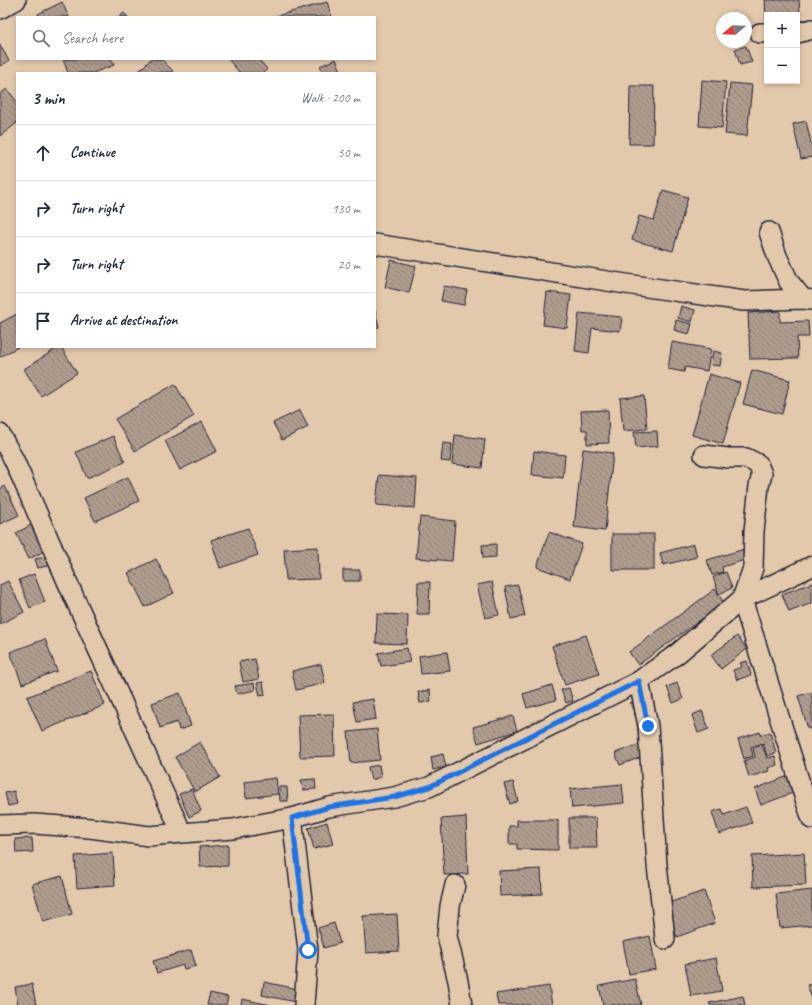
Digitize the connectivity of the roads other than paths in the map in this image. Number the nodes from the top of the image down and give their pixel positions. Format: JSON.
{"nodes":[{"id":1,"x":16,"y":0,"type":"edge"},
{"id":2,"x":0,"y":9,"type":"edge"},
{"id":3,"x":812,"y":29,"type":"edge"},
{"id":4,"x":800,"y":31,"type":"edge"},
{"id":5,"x":769,"y":232,"type":"dead end"},
{"id":6,"x":376,"y":244,"type":"edge"},
{"id":7,"x":807,"y":300,"type":"edge"},
{"id":8,"x":0,"y":434,"type":"edge"},
{"id":9,"x":704,"y":455,"type":"dead end"},
{"id":10,"x":812,"y":566,"type":"edge"},
{"id":11,"x":742,"y":599,"type":"junction"},
{"id":12,"x":639,"y":681,"type":"junction"},
{"id":13,"x":292,"y":818,"type":"junction"},
{"id":14,"x":812,"y":819,"type":"edge"},
{"id":15,"x":0,"y":825,"type":"edge"},
{"id":16,"x":182,"y":833,"type":"junction"},
{"id":17,"x":456,"y":885,"type":"dead end"},
{"id":18,"x":665,"y":939,"type":"dead end"},
{"id":19,"x":304,"y":1005,"type":"edge"},
{"id":20,"x":462,"y":1005,"type":"edge"}],
"edges":[{"from":1,"to":2,"type":"street"},
{"from":3,"to":4,"type":"street"},
{"from":5,"to":7,"type":"street"},
{"from":6,"to":7,"type":"street"},
{"from":8,"to":16,"type":"street"},
{"from":9,"to":11,"type":"street"},
{"from":10,"to":11,"type":"street"},
{"from":11,"to":12,"type":"street"},
{"from":11,"to":14,"type":"street"},
{"from":12,"to":13,"type":"street"},
{"from":12,"to":18,"type":"street"},
{"from":13,"to":16,"type":"street"},
{"from":13,"to":19,"type":"street"},
{"from":15,"to":16,"type":"street"},
{"from":17,"to":20,"type":"street"}]}
